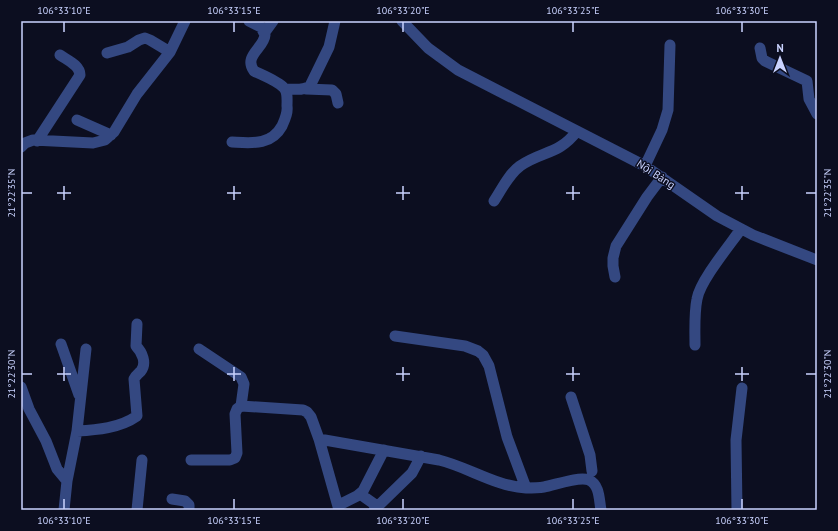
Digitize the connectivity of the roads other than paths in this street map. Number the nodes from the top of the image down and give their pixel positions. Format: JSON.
{"nodes":[{"id":1,"x":185,"y":21,"type":"edge"},
{"id":2,"x":249,"y":21,"type":"edge"},
{"id":3,"x":272,"y":21,"type":"edge"},
{"id":4,"x":335,"y":21,"type":"edge"},
{"id":5,"x":402,"y":21,"type":"edge"},
{"id":6,"x":265,"y":32,"type":"junction"},
{"id":7,"x":670,"y":45,"type":"dead end"},
{"id":8,"x":760,"y":48,"type":"dead end"},
{"id":9,"x":170,"y":52,"type":"junction"},
{"id":10,"x":107,"y":53,"type":"dead end"},
{"id":11,"x":60,"y":55,"type":"dead end"},
{"id":12,"x":285,"y":89,"type":"junction"},
{"id":13,"x":306,"y":89,"type":"junction"},
{"id":14,"x":338,"y":103,"type":"dead end"},
{"id":15,"x":817,"y":114,"type":"edge"},
{"id":16,"x":77,"y":120,"type":"dead end"},
{"id":17,"x":577,"y":131,"type":"junction"},
{"id":18,"x":111,"y":135,"type":"junction"},
{"id":19,"x":37,"y":140,"type":"junction"},
{"id":20,"x":232,"y":142,"type":"dead end"},
{"id":21,"x":21,"y":147,"type":"edge"},
{"id":22,"x":645,"y":166,"type":"junction"},
{"id":23,"x":662,"y":177,"type":"junction"},
{"id":24,"x":494,"y":201,"type":"dead end"},
{"id":25,"x":741,"y":229,"type":"junction"},
{"id":26,"x":817,"y":260,"type":"edge"},
{"id":27,"x":615,"y":277,"type":"dead end"},
{"id":28,"x":137,"y":324,"type":"dead end"},
{"id":29,"x":395,"y":336,"type":"dead end"},
{"id":30,"x":61,"y":344,"type":"dead end"},
{"id":31,"x":694,"y":346,"type":"dead end"},
{"id":32,"x":86,"y":349,"type":"dead end"},
{"id":33,"x":199,"y":349,"type":"dead end"},
{"id":34,"x":21,"y":387,"type":"edge"},
{"id":35,"x":742,"y":388,"type":"dead end"},
{"id":36,"x":571,"y":397,"type":"dead end"},
{"id":37,"x":80,"y":398,"type":"junction"},
{"id":38,"x":244,"y":406,"type":"junction"},
{"id":39,"x":77,"y":431,"type":"junction"},
{"id":40,"x":319,"y":439,"type":"junction"},
{"id":41,"x":384,"y":450,"type":"junction"},
{"id":42,"x":421,"y":456,"type":"junction"},
{"id":43,"x":142,"y":460,"type":"dead end"},
{"id":44,"x":191,"y":460,"type":"dead end"},
{"id":45,"x":593,"y":477,"type":"junction"},
{"id":46,"x":67,"y":481,"type":"junction"},
{"id":47,"x":526,"y":488,"type":"junction"},
{"id":48,"x":360,"y":494,"type":"junction"},
{"id":49,"x":172,"y":499,"type":"dead end"},
{"id":50,"x":339,"y":508,"type":"edge"},
{"id":51,"x":375,"y":508,"type":"edge"},
{"id":52,"x":64,"y":510,"type":"edge"},
{"id":53,"x":137,"y":510,"type":"edge"},
{"id":54,"x":189,"y":510,"type":"edge"},
{"id":55,"x":601,"y":510,"type":"edge"},
{"id":56,"x":736,"y":510,"type":"edge"}],
"edges":[{"from":1,"to":9,"type":"street"},
{"from":2,"to":6,"type":"street"},
{"from":3,"to":6,"type":"street"},
{"from":4,"to":13,"type":"street"},
{"from":5,"to":17,"type":"street","name":"Nội Bàng"},
{"from":6,"to":12,"type":"street"},
{"from":7,"to":22,"type":"street"},
{"from":8,"to":15,"type":"street"},
{"from":9,"to":10,"type":"street"},
{"from":9,"to":18,"type":"street"},
{"from":11,"to":19,"type":"street"},
{"from":12,"to":13,"type":"street"},
{"from":12,"to":20,"type":"street"},
{"from":13,"to":14,"type":"street"},
{"from":16,"to":18,"type":"street"},
{"from":17,"to":22,"type":"street","name":"Nội Bàng"},
{"from":17,"to":24,"type":"street"},
{"from":18,"to":19,"type":"street"},
{"from":19,"to":21,"type":"street"},
{"from":22,"to":23,"type":"street","name":"Nội Bàng"},
{"from":23,"to":25,"type":"street","name":"Nội Bàng"},
{"from":23,"to":27,"type":"street"},
{"from":25,"to":26,"type":"street","name":"Nội Bàng"},
{"from":25,"to":31,"type":"street"},
{"from":28,"to":39,"type":"street"},
{"from":29,"to":47,"type":"street"},
{"from":30,"to":37,"type":"street"},
{"from":32,"to":37,"type":"street"},
{"from":33,"to":38,"type":"street"},
{"from":34,"to":46,"type":"street"},
{"from":35,"to":56,"type":"street"},
{"from":36,"to":45,"type":"street"},
{"from":37,"to":39,"type":"street"},
{"from":38,"to":40,"type":"street"},
{"from":38,"to":44,"type":"street"},
{"from":39,"to":46,"type":"street"},
{"from":40,"to":41,"type":"street"},
{"from":40,"to":50,"type":"street"},
{"from":41,"to":42,"type":"street"},
{"from":41,"to":48,"type":"street"},
{"from":42,"to":47,"type":"street"},
{"from":42,"to":51,"type":"street"},
{"from":43,"to":53,"type":"street"},
{"from":45,"to":47,"type":"street"},
{"from":45,"to":55,"type":"street"},
{"from":46,"to":52,"type":"street"},
{"from":48,"to":50,"type":"street"},
{"from":48,"to":51,"type":"street"},
{"from":49,"to":54,"type":"street"}]}
